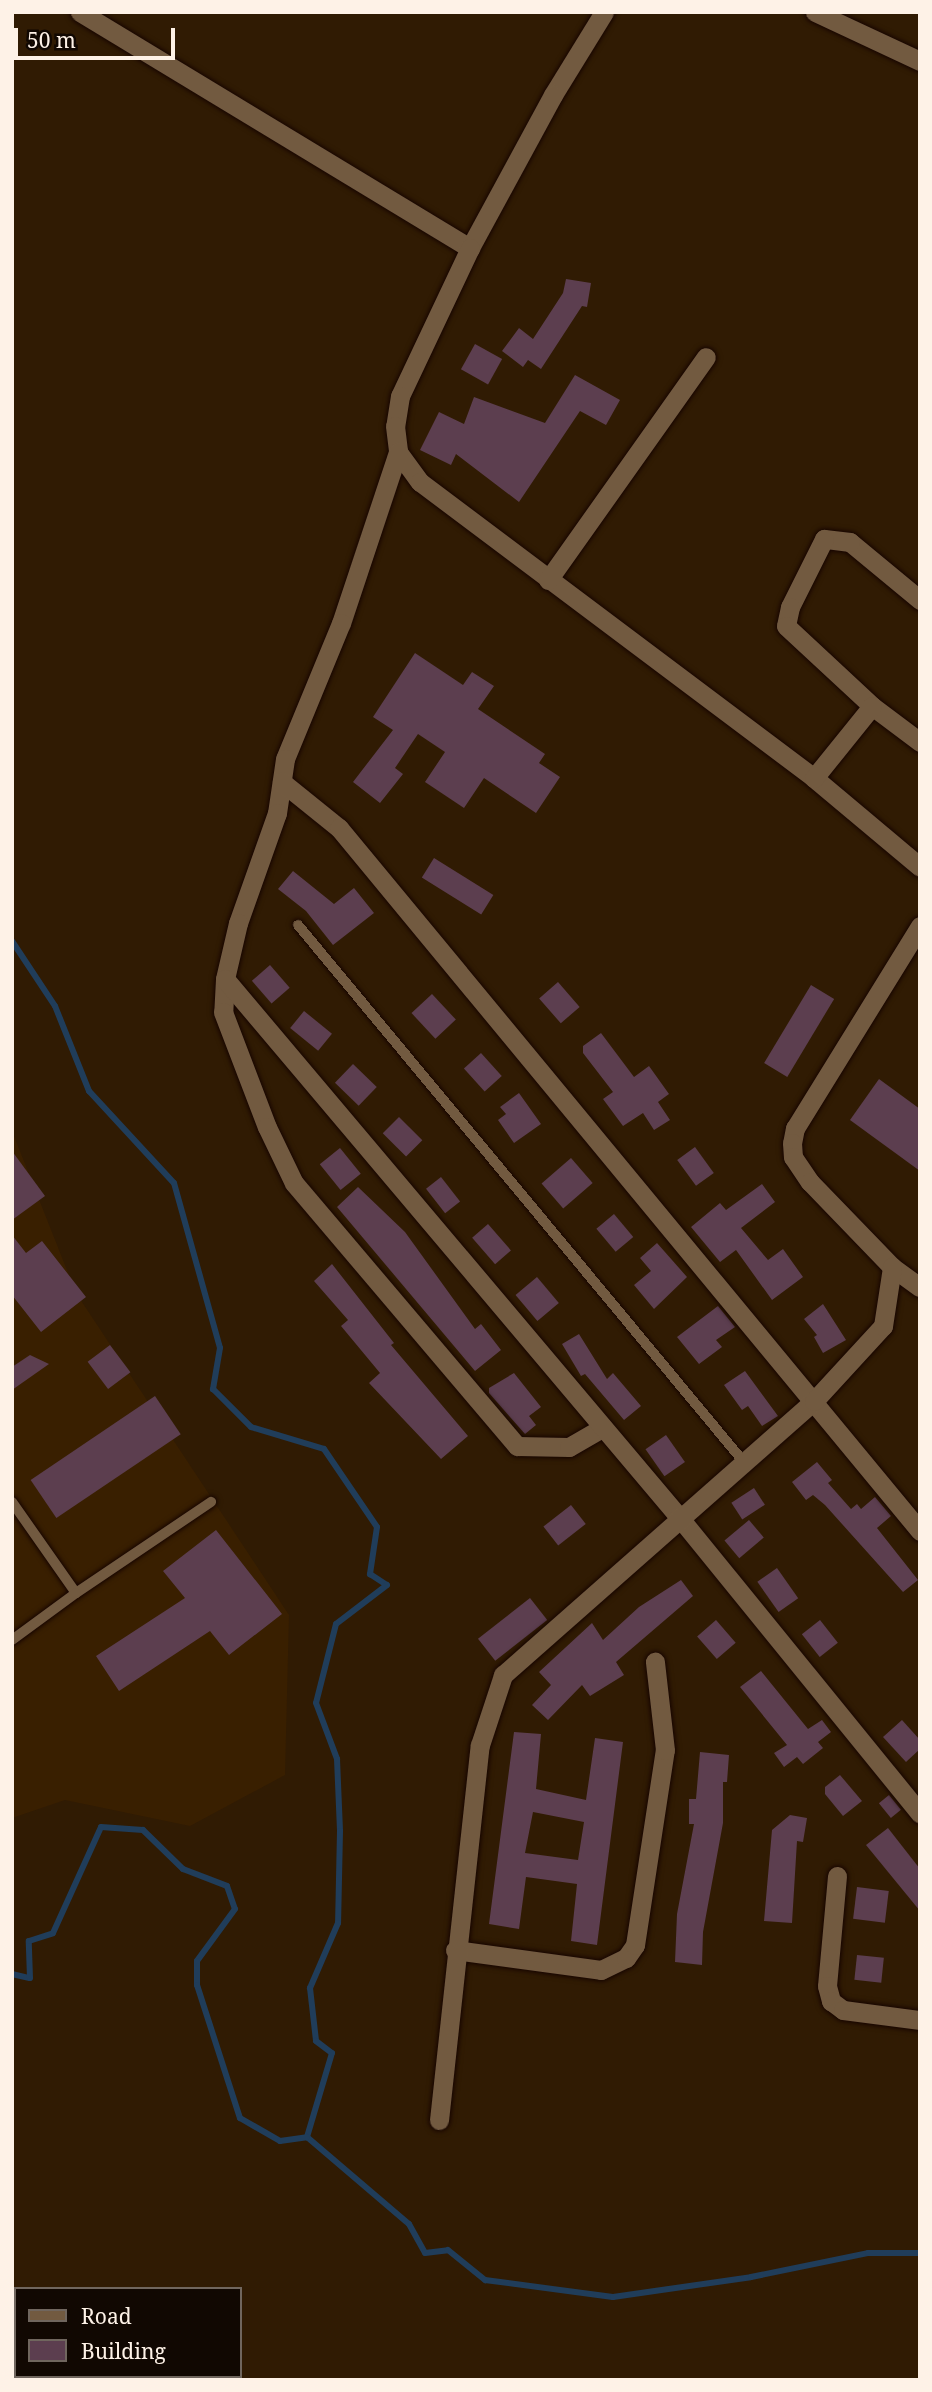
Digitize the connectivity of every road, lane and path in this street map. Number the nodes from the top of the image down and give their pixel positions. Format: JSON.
{"nodes":[{"id":1,"x":80,"y":12,"type":"edge"},
{"id":2,"x":604,"y":12,"type":"edge"},
{"id":3,"x":815,"y":12,"type":"edge"},
{"id":4,"x":920,"y":61,"type":"edge"},
{"id":5,"x":470,"y":248,"type":"junction"},
{"id":6,"x":706,"y":357,"type":"dead end"},
{"id":7,"x":398,"y":452,"type":"junction"},
{"id":8,"x":548,"y":580,"type":"junction"},
{"id":9,"x":920,"y":600,"type":"edge"},
{"id":10,"x":872,"y":706,"type":"junction"},
{"id":11,"x":920,"y":741,"type":"edge"},
{"id":12,"x":814,"y":778,"type":"junction"},
{"id":13,"x":282,"y":782,"type":"junction"},
{"id":14,"x":920,"y":867,"type":"edge"},
{"id":15,"x":298,"y":925,"type":"dead end"},
{"id":16,"x":920,"y":926,"type":"edge"},
{"id":17,"x":225,"y":979,"type":"junction"},
{"id":18,"x":892,"y":1267,"type":"junction"},
{"id":19,"x":917,"y":1278,"type":"edge"},
{"id":20,"x":814,"y":1401,"type":"junction"},
{"id":21,"x":603,"y":1427,"type":"junction"},
{"id":22,"x":743,"y":1461,"type":"junction"},
{"id":23,"x":12,"y":1502,"type":"edge"},
{"id":24,"x":211,"y":1502,"type":"dead end"},
{"id":25,"x":679,"y":1517,"type":"junction"},
{"id":26,"x":920,"y":1531,"type":"edge"},
{"id":27,"x":76,"y":1593,"type":"junction"},
{"id":28,"x":12,"y":1640,"type":"edge"},
{"id":29,"x":655,"y":1662,"type":"dead end"},
{"id":30,"x":920,"y":1814,"type":"edge"},
{"id":31,"x":837,"y":1876,"type":"dead end"},
{"id":32,"x":455,"y":1950,"type":"junction"},
{"id":33,"x":920,"y":2020,"type":"edge"},
{"id":34,"x":439,"y":2120,"type":"dead end"}],
"edges":[{"from":1,"to":5,"type":"street"},
{"from":2,"to":5,"type":"street"},
{"from":3,"to":4,"type":"street"},
{"from":5,"to":7,"type":"street"},
{"from":6,"to":8,"type":"street"},
{"from":7,"to":8,"type":"street"},
{"from":7,"to":13,"type":"street"},
{"from":8,"to":12,"type":"street"},
{"from":9,"to":10,"type":"street"},
{"from":10,"to":11,"type":"street"},
{"from":10,"to":12,"type":"street"},
{"from":12,"to":14,"type":"street"},
{"from":13,"to":17,"type":"street"},
{"from":13,"to":20,"type":"street"},
{"from":15,"to":22,"type":"lane"},
{"from":16,"to":18,"type":"street"},
{"from":17,"to":21,"type":"street"},
{"from":17,"to":21,"type":"street"},
{"from":18,"to":19,"type":"street"},
{"from":18,"to":20,"type":"street"},
{"from":20,"to":22,"type":"street"},
{"from":20,"to":26,"type":"street"},
{"from":21,"to":25,"type":"street"},
{"from":22,"to":25,"type":"street"},
{"from":23,"to":27,"type":"lane"},
{"from":24,"to":27,"type":"lane"},
{"from":25,"to":30,"type":"street"},
{"from":25,"to":32,"type":"street"},
{"from":27,"to":28,"type":"lane"},
{"from":29,"to":32,"type":"street"},
{"from":31,"to":33,"type":"street"},
{"from":32,"to":34,"type":"street"}]}
